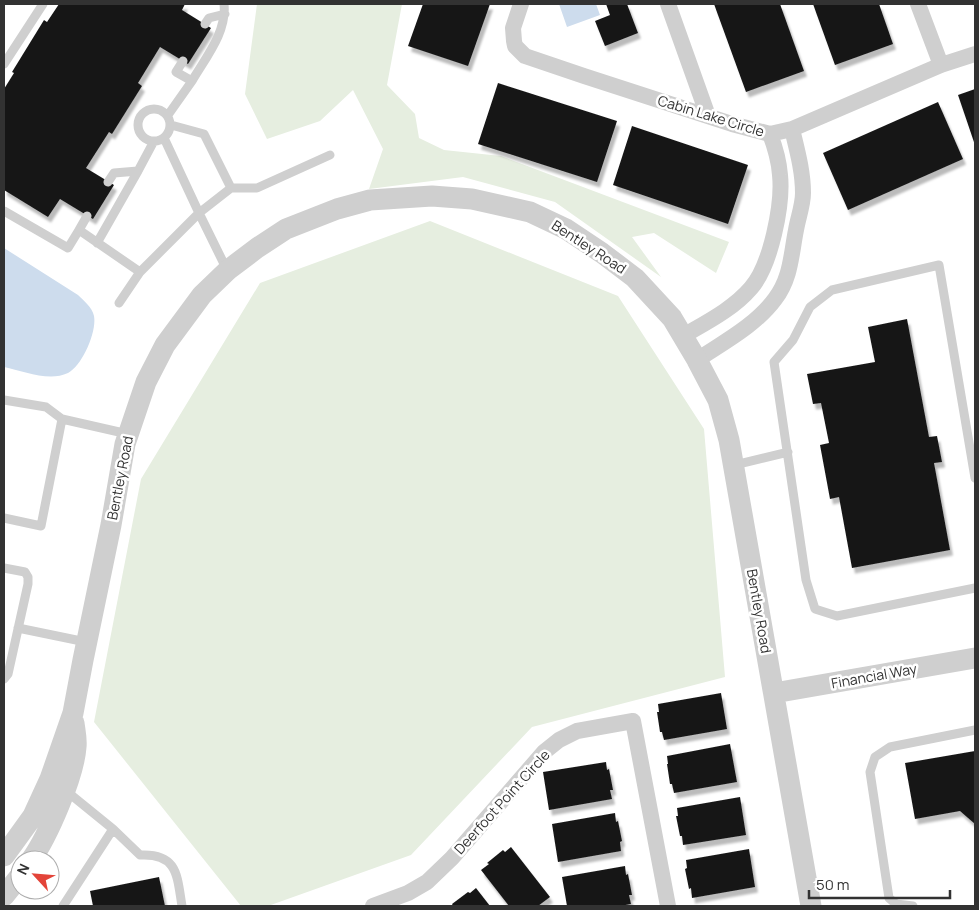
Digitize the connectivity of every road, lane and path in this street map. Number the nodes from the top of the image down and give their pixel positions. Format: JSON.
{"nodes":[{"id":1,"x":43,"y":4,"type":"edge"},
{"id":2,"x":224,"y":4,"type":"edge"},
{"id":3,"x":521,"y":4,"type":"edge"},
{"id":4,"x":668,"y":4,"type":"edge"},
{"id":5,"x":918,"y":4,"type":"edge"},
{"id":6,"x":225,"y":14,"type":"junction"},
{"id":7,"x":205,"y":24,"type":"dead end"},
{"id":8,"x":975,"y":54,"type":"edge"},
{"id":9,"x":182,"y":61,"type":"dead end"},
{"id":10,"x":4,"y":64,"type":"edge"},
{"id":11,"x":941,"y":65,"type":"junction"},
{"id":12,"x":192,"y":81,"type":"junction"},
{"id":13,"x":168,"y":115,"type":"junction"},
{"id":14,"x":708,"y":116,"type":"junction"},
{"id":15,"x":171,"y":126,"type":"junction"},
{"id":16,"x":792,"y":129,"type":"junction"},
{"id":17,"x":770,"y":134,"type":"junction"},
{"id":18,"x":164,"y":138,"type":"junction"},
{"id":19,"x":154,"y":141,"type":"junction"},
{"id":20,"x":330,"y":155,"type":"dead end"},
{"id":21,"x":138,"y":171,"type":"junction"},
{"id":22,"x":108,"y":182,"type":"dead end"},
{"id":23,"x":231,"y":188,"type":"junction"},
{"id":24,"x":4,"y":211,"type":"edge"},
{"id":25,"x":199,"y":213,"type":"junction"},
{"id":26,"x":87,"y":216,"type":"dead end"},
{"id":27,"x":79,"y":230,"type":"junction"},
{"id":28,"x":97,"y":243,"type":"junction"},
{"id":29,"x":228,"y":270,"type":"junction"},
{"id":30,"x":140,"y":272,"type":"junction"},
{"id":31,"x":119,"y":303,"type":"dead end"},
{"id":32,"x":683,"y":336,"type":"junction"},
{"id":33,"x":698,"y":360,"type":"junction"},
{"id":34,"x":4,"y":400,"type":"edge"},
{"id":35,"x":62,"y":419,"type":"junction"},
{"id":36,"x":128,"y":434,"type":"junction"},
{"id":37,"x":788,"y":452,"type":"junction"},
{"id":38,"x":734,"y":465,"type":"junction"},
{"id":39,"x":975,"y":478,"type":"edge"},
{"id":40,"x":4,"y":518,"type":"edge"},
{"id":41,"x":4,"y":568,"type":"edge"},
{"id":42,"x":975,"y":588,"type":"edge"},
{"id":43,"x":18,"y":628,"type":"junction"},
{"id":44,"x":86,"y":642,"type":"junction"},
{"id":45,"x":975,"y":658,"type":"edge"},
{"id":46,"x":4,"y":679,"type":"edge"},
{"id":47,"x":774,"y":694,"type":"junction"},
{"id":48,"x":73,"y":713,"type":"junction"},
{"id":49,"x":975,"y":730,"type":"edge"},
{"id":50,"x":64,"y":790,"type":"junction"},
{"id":51,"x":113,"y":829,"type":"junction"},
{"id":52,"x":36,"y":850,"type":"edge"},
{"id":53,"x":4,"y":856,"type":"edge"},
{"id":54,"x":63,"y":906,"type":"edge"},
{"id":55,"x":182,"y":906,"type":"edge"},
{"id":56,"x":373,"y":906,"type":"edge"},
{"id":57,"x":668,"y":906,"type":"edge"},
{"id":58,"x":811,"y":906,"type":"edge"},
{"id":59,"x":913,"y":906,"type":"edge"}],
"edges":[{"from":1,"to":10,"type":"lane"},
{"from":2,"to":6,"type":"lane"},
{"from":3,"to":14,"type":"street","name":"Cabin Lake Circle"},
{"from":4,"to":14,"type":"street"},
{"from":5,"to":11,"type":"street"},
{"from":6,"to":7,"type":"lane"},
{"from":6,"to":12,"type":"lane"},
{"from":8,"to":11,"type":"street","name":"Cabin Lake Circle"},
{"from":9,"to":12,"type":"lane"},
{"from":11,"to":16,"type":"street","name":"Cabin Lake Circle"},
{"from":12,"to":13,"type":"lane"},
{"from":13,"to":15,"type":"lane"},
{"from":13,"to":19,"type":"lane"},
{"from":14,"to":17,"type":"street","name":"Cabin Lake Circle"},
{"from":15,"to":18,"type":"lane"},
{"from":15,"to":23,"type":"lane"},
{"from":16,"to":17,"type":"street","name":"Cabin Lake Circle"},
{"from":16,"to":33,"type":"street"},
{"from":17,"to":32,"type":"street"},
{"from":18,"to":19,"type":"lane"},
{"from":18,"to":25,"type":"lane"},
{"from":19,"to":21,"type":"lane"},
{"from":20,"to":23,"type":"lane"},
{"from":21,"to":22,"type":"lane"},
{"from":21,"to":28,"type":"lane"},
{"from":23,"to":25,"type":"lane"},
{"from":24,"to":27,"type":"lane"},
{"from":25,"to":29,"type":"lane"},
{"from":25,"to":30,"type":"lane"},
{"from":26,"to":27,"type":"lane"},
{"from":27,"to":28,"type":"lane"},
{"from":28,"to":30,"type":"lane"},
{"from":29,"to":32,"type":"street","name":"Bentley Road"},
{"from":29,"to":36,"type":"street","name":"Bentley Road"},
{"from":30,"to":31,"type":"lane"},
{"from":32,"to":33,"type":"street","name":"Bentley Road"},
{"from":33,"to":38,"type":"street","name":"Bentley Road"},
{"from":34,"to":35,"type":"lane"},
{"from":35,"to":36,"type":"lane"},
{"from":35,"to":40,"type":"lane"},
{"from":36,"to":44,"type":"street","name":"Bentley Road"},
{"from":37,"to":38,"type":"lane"},
{"from":37,"to":39,"type":"lane"},
{"from":37,"to":42,"type":"lane"},
{"from":38,"to":47,"type":"street","name":"Bentley Road"},
{"from":41,"to":43,"type":"lane"},
{"from":43,"to":44,"type":"lane"},
{"from":43,"to":46,"type":"lane"},
{"from":44,"to":48,"type":"street","name":"Bentley Road"},
{"from":45,"to":47,"type":"street","name":"Financial Way"},
{"from":47,"to":58,"type":"street","name":"Bentley Road"},
{"from":48,"to":50,"type":"street","name":"Bentley Road"},
{"from":48,"to":53,"type":"street","name":"Bentley Road"},
{"from":49,"to":59,"type":"lane"},
{"from":50,"to":51,"type":"lane"},
{"from":50,"to":52,"type":"street","name":"Bentley Road"},
{"from":51,"to":54,"type":"lane"},
{"from":51,"to":55,"type":"lane"},
{"from":56,"to":57,"type":"street","name":"Deerfoot Point Circle"}]}
